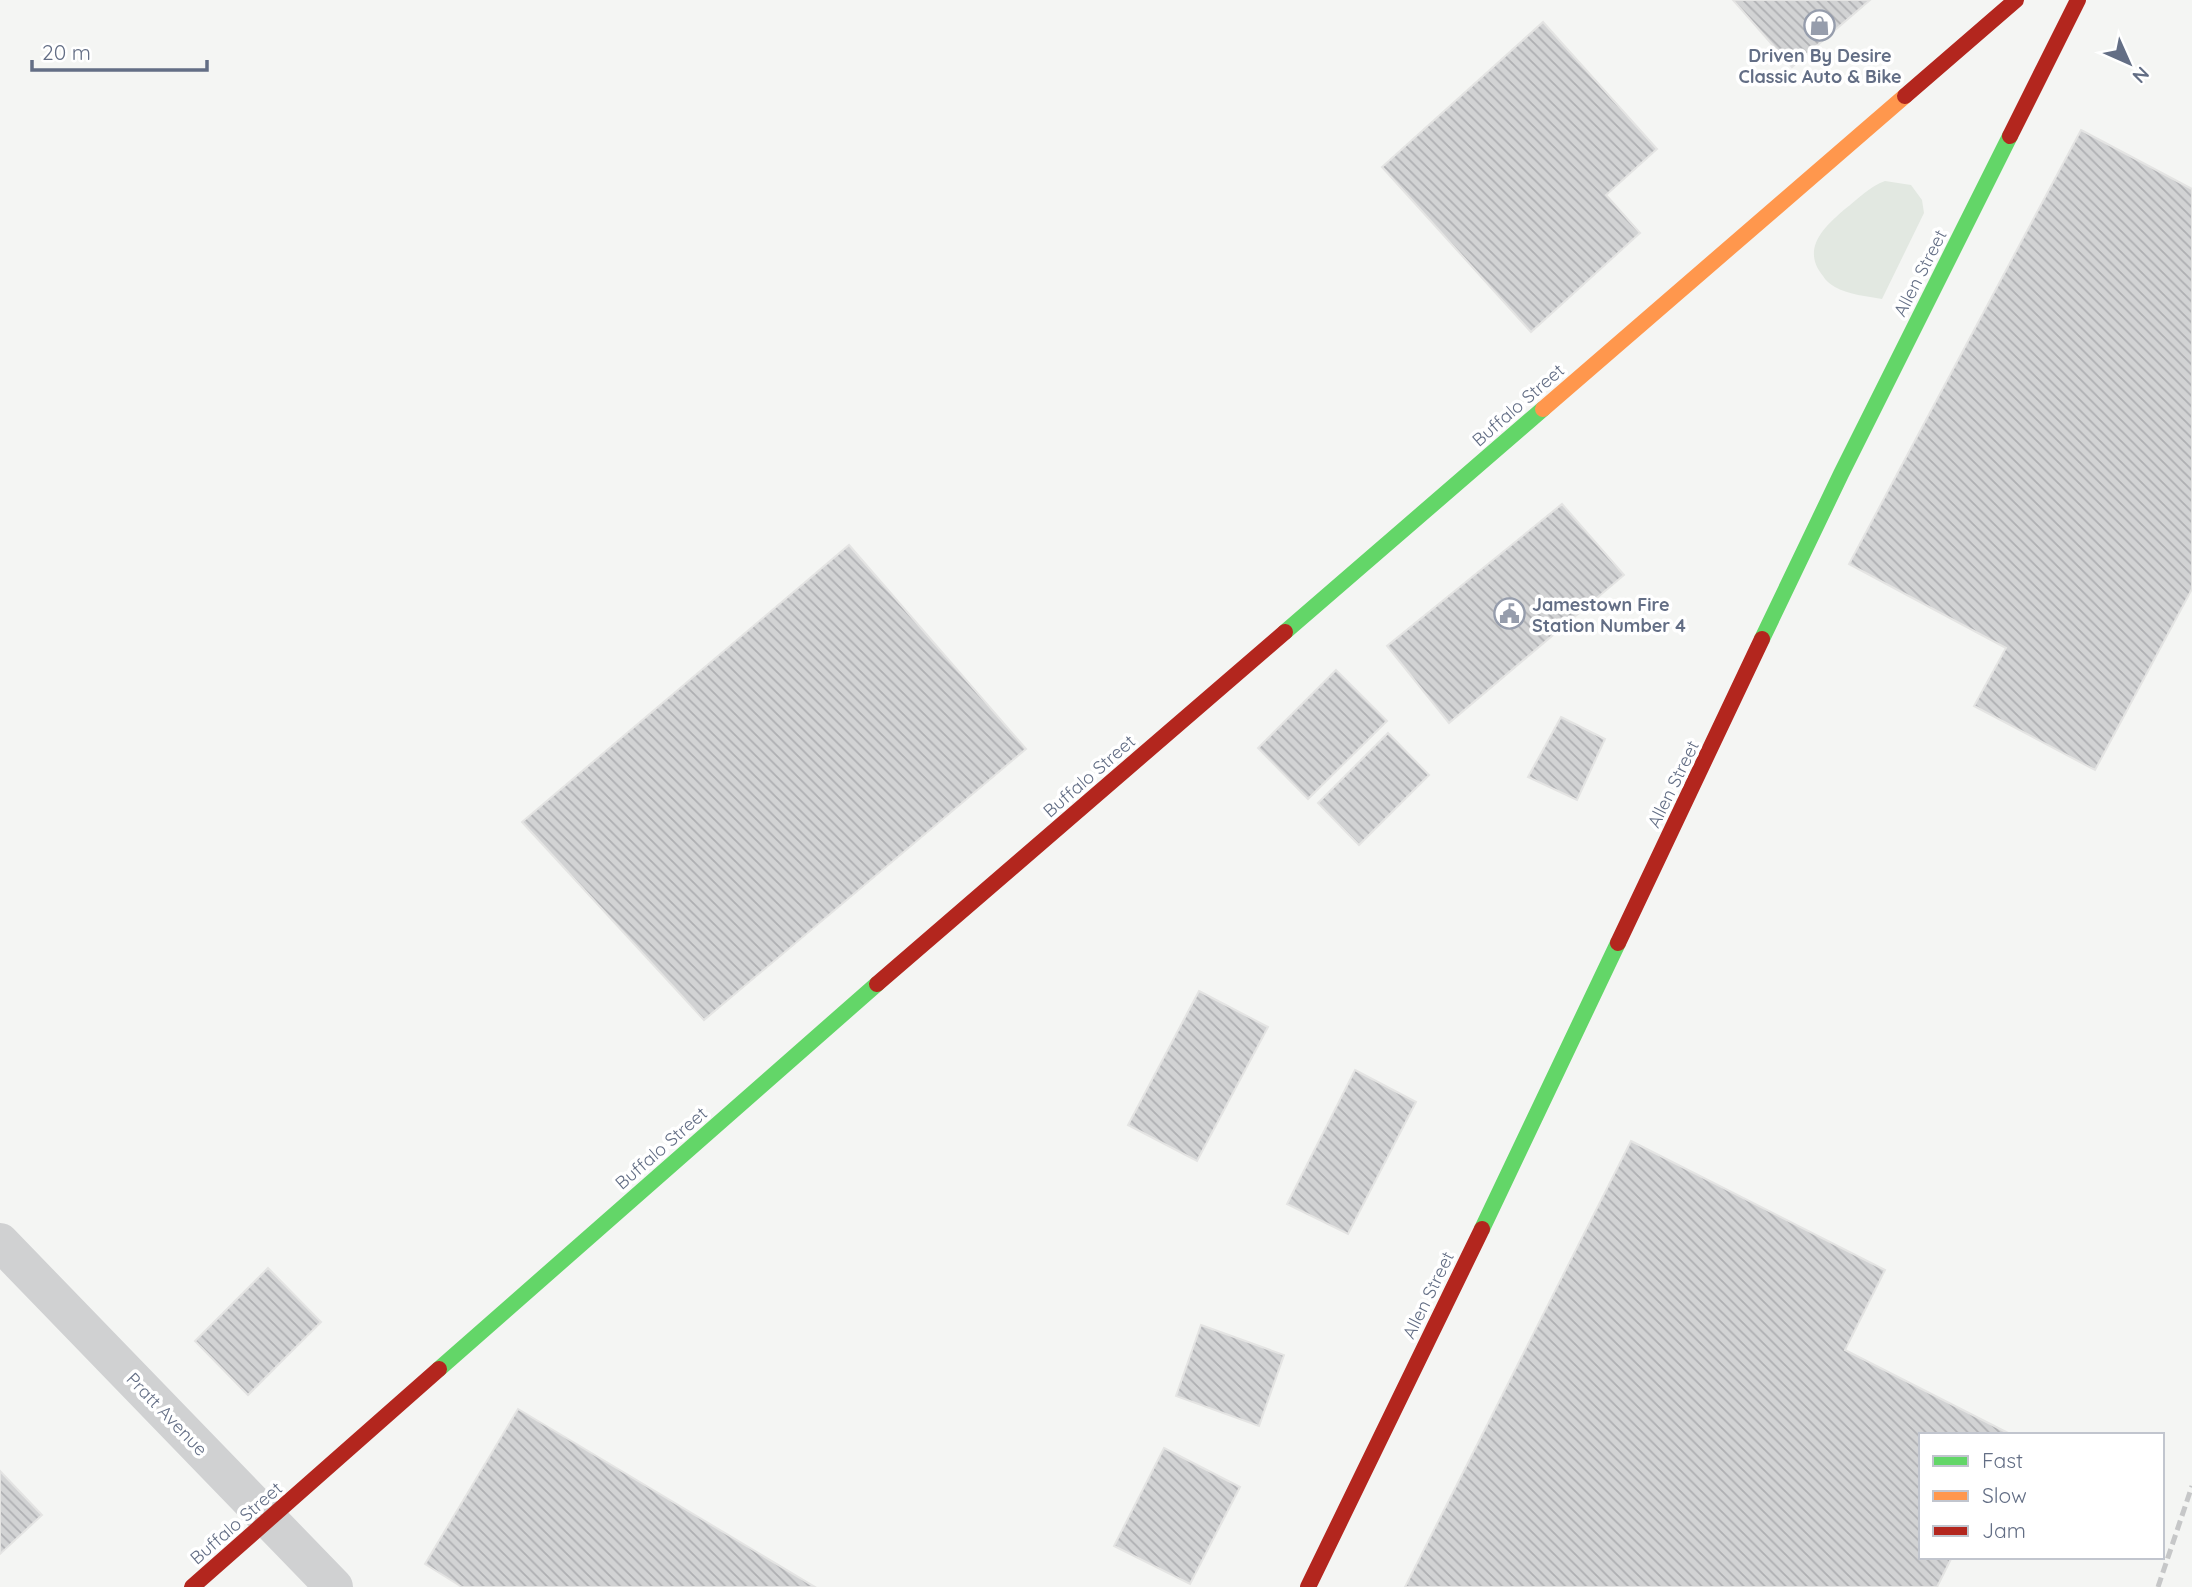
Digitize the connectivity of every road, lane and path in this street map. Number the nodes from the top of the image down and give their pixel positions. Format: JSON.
{"nodes":[{"id":1,"x":2016,"y":0,"type":"edge"},
{"id":2,"x":2078,"y":0,"type":"edge"},
{"id":3,"x":0,"y":1242,"type":"edge"},
{"id":4,"x":269,"y":1520,"type":"junction"},
{"id":5,"x":192,"y":1587,"type":"edge"},
{"id":6,"x":334,"y":1587,"type":"edge"},
{"id":7,"x":1308,"y":1587,"type":"edge"}],
"edges":[{"from":1,"to":4,"type":"street","name":"Buffalo Street"},
{"from":2,"to":7,"type":"street","name":"Allen Street"},
{"from":3,"to":4,"type":"street","name":"Pratt Avenue"},
{"from":4,"to":5,"type":"street","name":"Buffalo Street"},
{"from":4,"to":6,"type":"street","name":"Pratt Avenue"}]}
